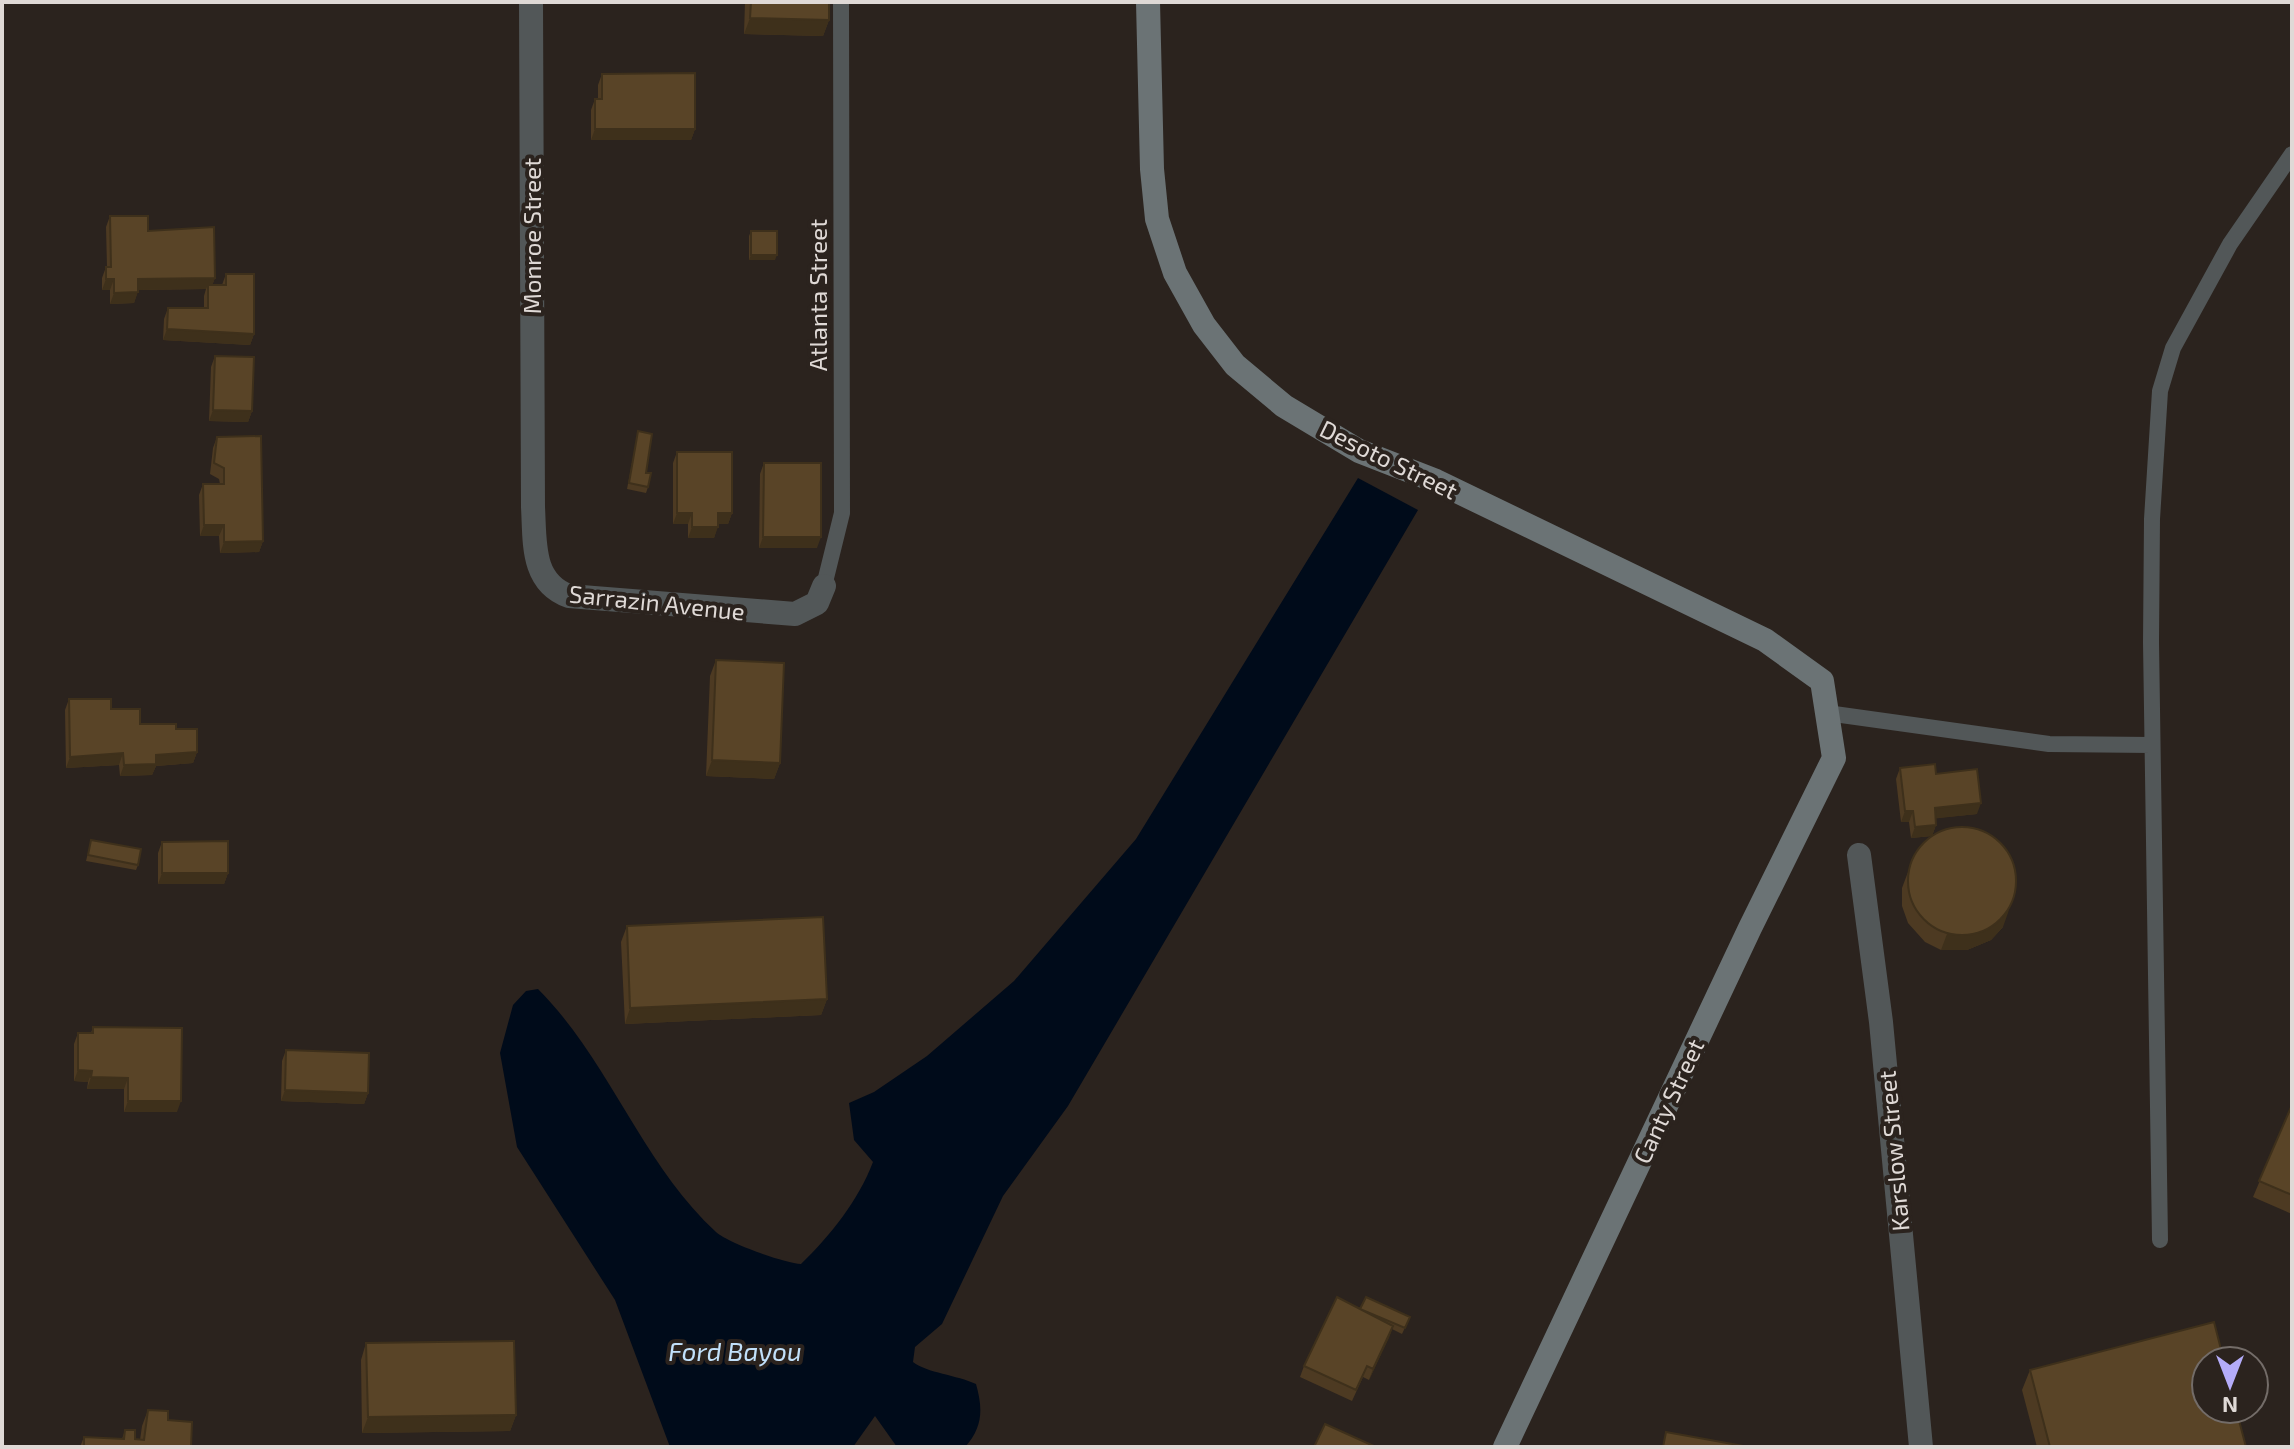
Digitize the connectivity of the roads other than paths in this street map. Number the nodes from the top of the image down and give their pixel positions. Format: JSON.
{"nodes":[{"id":1,"x":531,"y":2,"type":"edge"},
{"id":2,"x":841,"y":2,"type":"edge"},
{"id":3,"x":1148,"y":2,"type":"edge"},
{"id":4,"x":2292,"y":154,"type":"edge"},
{"id":5,"x":533,"y":471,"type":"joint"},
{"id":6,"x":824,"y":586,"type":"joint"},
{"id":7,"x":1827,"y":713,"type":"junction"},
{"id":8,"x":2152,"y":745,"type":"junction"},
{"id":9,"x":1834,"y":758,"type":"joint"},
{"id":10,"x":1859,"y":855,"type":"dead end"},
{"id":11,"x":2160,"y":1240,"type":"dead end"},
{"id":12,"x":1505,"y":1447,"type":"edge"},
{"id":13,"x":1921,"y":1447,"type":"edge"}],
"edges":[{"from":1,"to":5,"type":"street","name":"Monroe Street"},
{"from":2,"to":6,"type":"lane","name":"Atlanta Street"},
{"from":3,"to":7,"type":"street","name":"Desoto Street"},
{"from":4,"to":8,"type":"lane"},
{"from":5,"to":6,"type":"street","name":"Sarrazin Avenue"},
{"from":7,"to":8,"type":"lane"},
{"from":7,"to":9,"type":"street","name":"Desoto Street"},
{"from":8,"to":11,"type":"lane"},
{"from":9,"to":12,"type":"street","name":"Canty Street"},
{"from":10,"to":13,"type":"street","name":"Karslow Street"}]}
